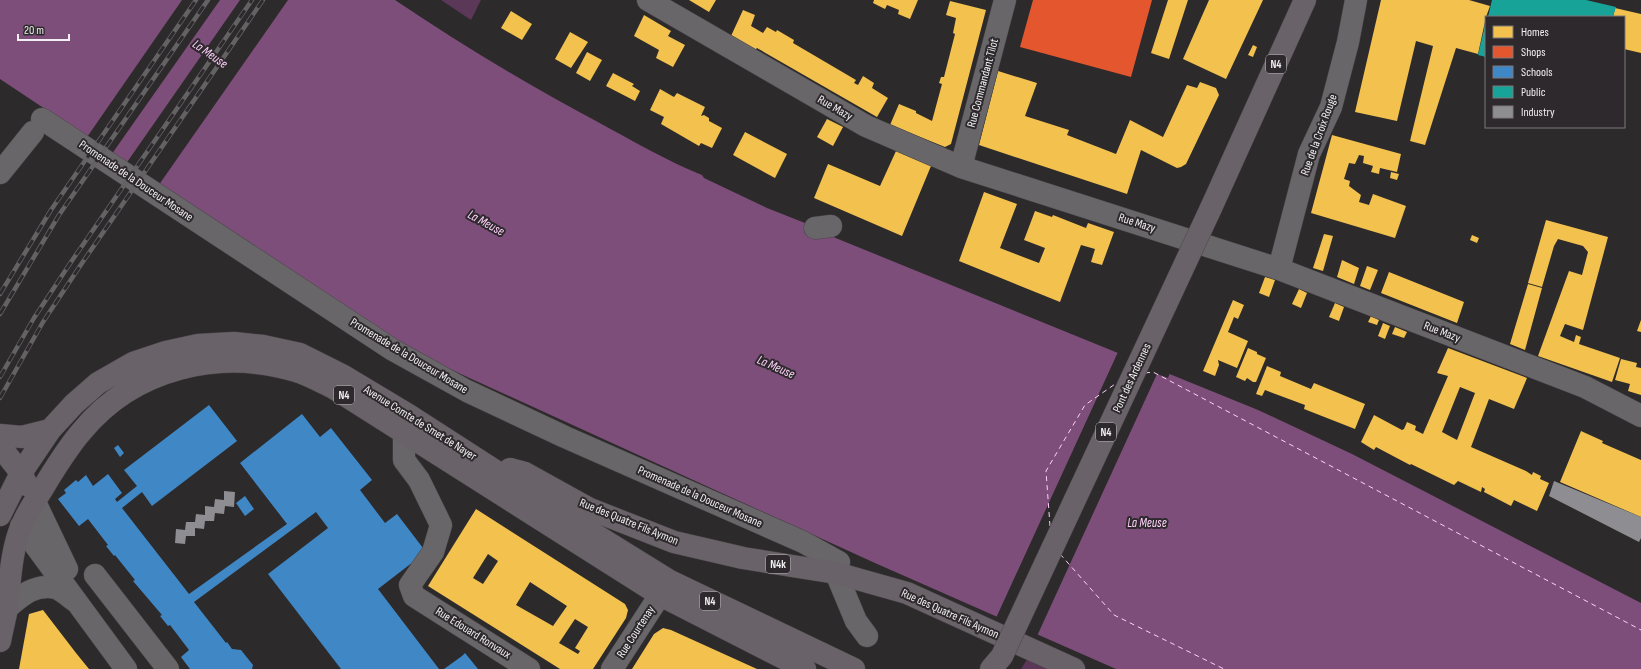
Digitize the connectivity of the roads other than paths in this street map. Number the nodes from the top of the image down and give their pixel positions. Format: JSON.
{"nodes":[{"id":1,"x":1005,"y":0,"type":"edge"},
{"id":2,"x":1356,"y":0,"type":"edge"},
{"id":3,"x":1306,"y":1,"type":"edge"},
{"id":4,"x":658,"y":3,"type":"edge"},
{"id":5,"x":961,"y":167,"type":"junction"},
{"id":6,"x":0,"y":173,"type":"edge"},
{"id":7,"x":1279,"y":269,"type":"junction"},
{"id":8,"x":1641,"y":416,"type":"edge"},
{"id":9,"x":50,"y":430,"type":"junction"},
{"id":10,"x":404,"y":433,"type":"junction"},
{"id":11,"x":0,"y":435,"type":"edge"},
{"id":12,"x":0,"y":446,"type":"edge"},
{"id":13,"x":482,"y":462,"type":"junction"},
{"id":14,"x":21,"y":473,"type":"junction"},
{"id":15,"x":2,"y":501,"type":"edge"},
{"id":16,"x":35,"y":502,"type":"junction"},
{"id":17,"x":21,"y":526,"type":"junction"},
{"id":18,"x":836,"y":573,"type":"junction"},
{"id":19,"x":95,"y":575,"type":"dead end"},
{"id":20,"x":660,"y":595,"type":"junction"},
{"id":21,"x":77,"y":602,"type":"junction"},
{"id":22,"x":6,"y":610,"type":"junction"},
{"id":23,"x":867,"y":636,"type":"dead end"},
{"id":24,"x":0,"y":641,"type":"edge"},
{"id":25,"x":998,"y":665,"type":"edge"},
{"id":26,"x":126,"y":669,"type":"edge"},
{"id":27,"x":168,"y":669,"type":"edge"},
{"id":28,"x":529,"y":669,"type":"edge"},
{"id":29,"x":612,"y":669,"type":"edge"},
{"id":30,"x":805,"y":669,"type":"edge"},
{"id":31,"x":854,"y":669,"type":"edge"},
{"id":32,"x":1074,"y":669,"type":"edge"}],
"edges":[{"from":1,"to":5,"type":"street","name":"Rue Commandant Tilot"},
{"from":2,"to":7,"type":"street","name":"Rue de la Croix Rouge"},
{"from":3,"to":25,"type":"main road","name":"Pont des Ardennes","number":"N4","bridge":true},
{"from":4,"to":5,"type":"street","name":"Rue Mazy"},
{"from":5,"to":7,"type":"street","name":"Rue Mazy"},
{"from":6,"to":18,"type":"street","name":"Promenade de la Douceur Mosane"},
{"from":7,"to":8,"type":"street","name":"Rue Mazy"},
{"from":9,"to":11,"type":"main road"},
{"from":9,"to":13,"type":"main road","name":"Avenue Comte de Smet de Nayer","number":"N4"},
{"from":9,"to":14,"type":"main road","name":"Avenue Comte de Smet de Nayer","number":"N4"},
{"from":10,"to":16,"type":"main road","name":"Avenue Comte de Smet de Nayer","number":"N4"},
{"from":10,"to":20,"type":"main road","name":"Avenue Comte de Smet de Nayer","number":"N4"},
{"from":10,"to":28,"type":"street","name":"Rue Edouard Ronvaux"},
{"from":12,"to":14,"type":"main road"},
{"from":13,"to":18,"type":"main road","name":"Rue des Quatre Fils Aymon","number":"N4k"},
{"from":13,"to":31,"type":"main road","name":"Avenue Comte de Smet de Nayer","number":"N4"},
{"from":14,"to":15,"type":"main road","name":"Avenue Comte de Smet de Nayer","number":"N4"},
{"from":14,"to":16,"type":"main road"},
{"from":15,"to":17,"type":"main road"},
{"from":16,"to":17,"type":"main road","name":"Avenue Comte de Smet de Nayer","number":"N4"},
{"from":16,"to":21,"type":"street"},
{"from":17,"to":21,"type":"street"},
{"from":17,"to":22,"type":"main road","number":"N4"},
{"from":18,"to":23,"type":"street"},
{"from":18,"to":32,"type":"main road","name":"Rue des Quatre Fils Aymon","number":"N4k"},
{"from":19,"to":27,"type":"street"},
{"from":20,"to":29,"type":"street","name":"Rue Courtenay"},
{"from":20,"to":30,"type":"main road","name":"Avenue Comte de Smet de Nayer","number":"N4"},
{"from":21,"to":22,"type":"street"},
{"from":21,"to":26,"type":"street"},
{"from":22,"to":24,"type":"main road","number":"N4"}]}
